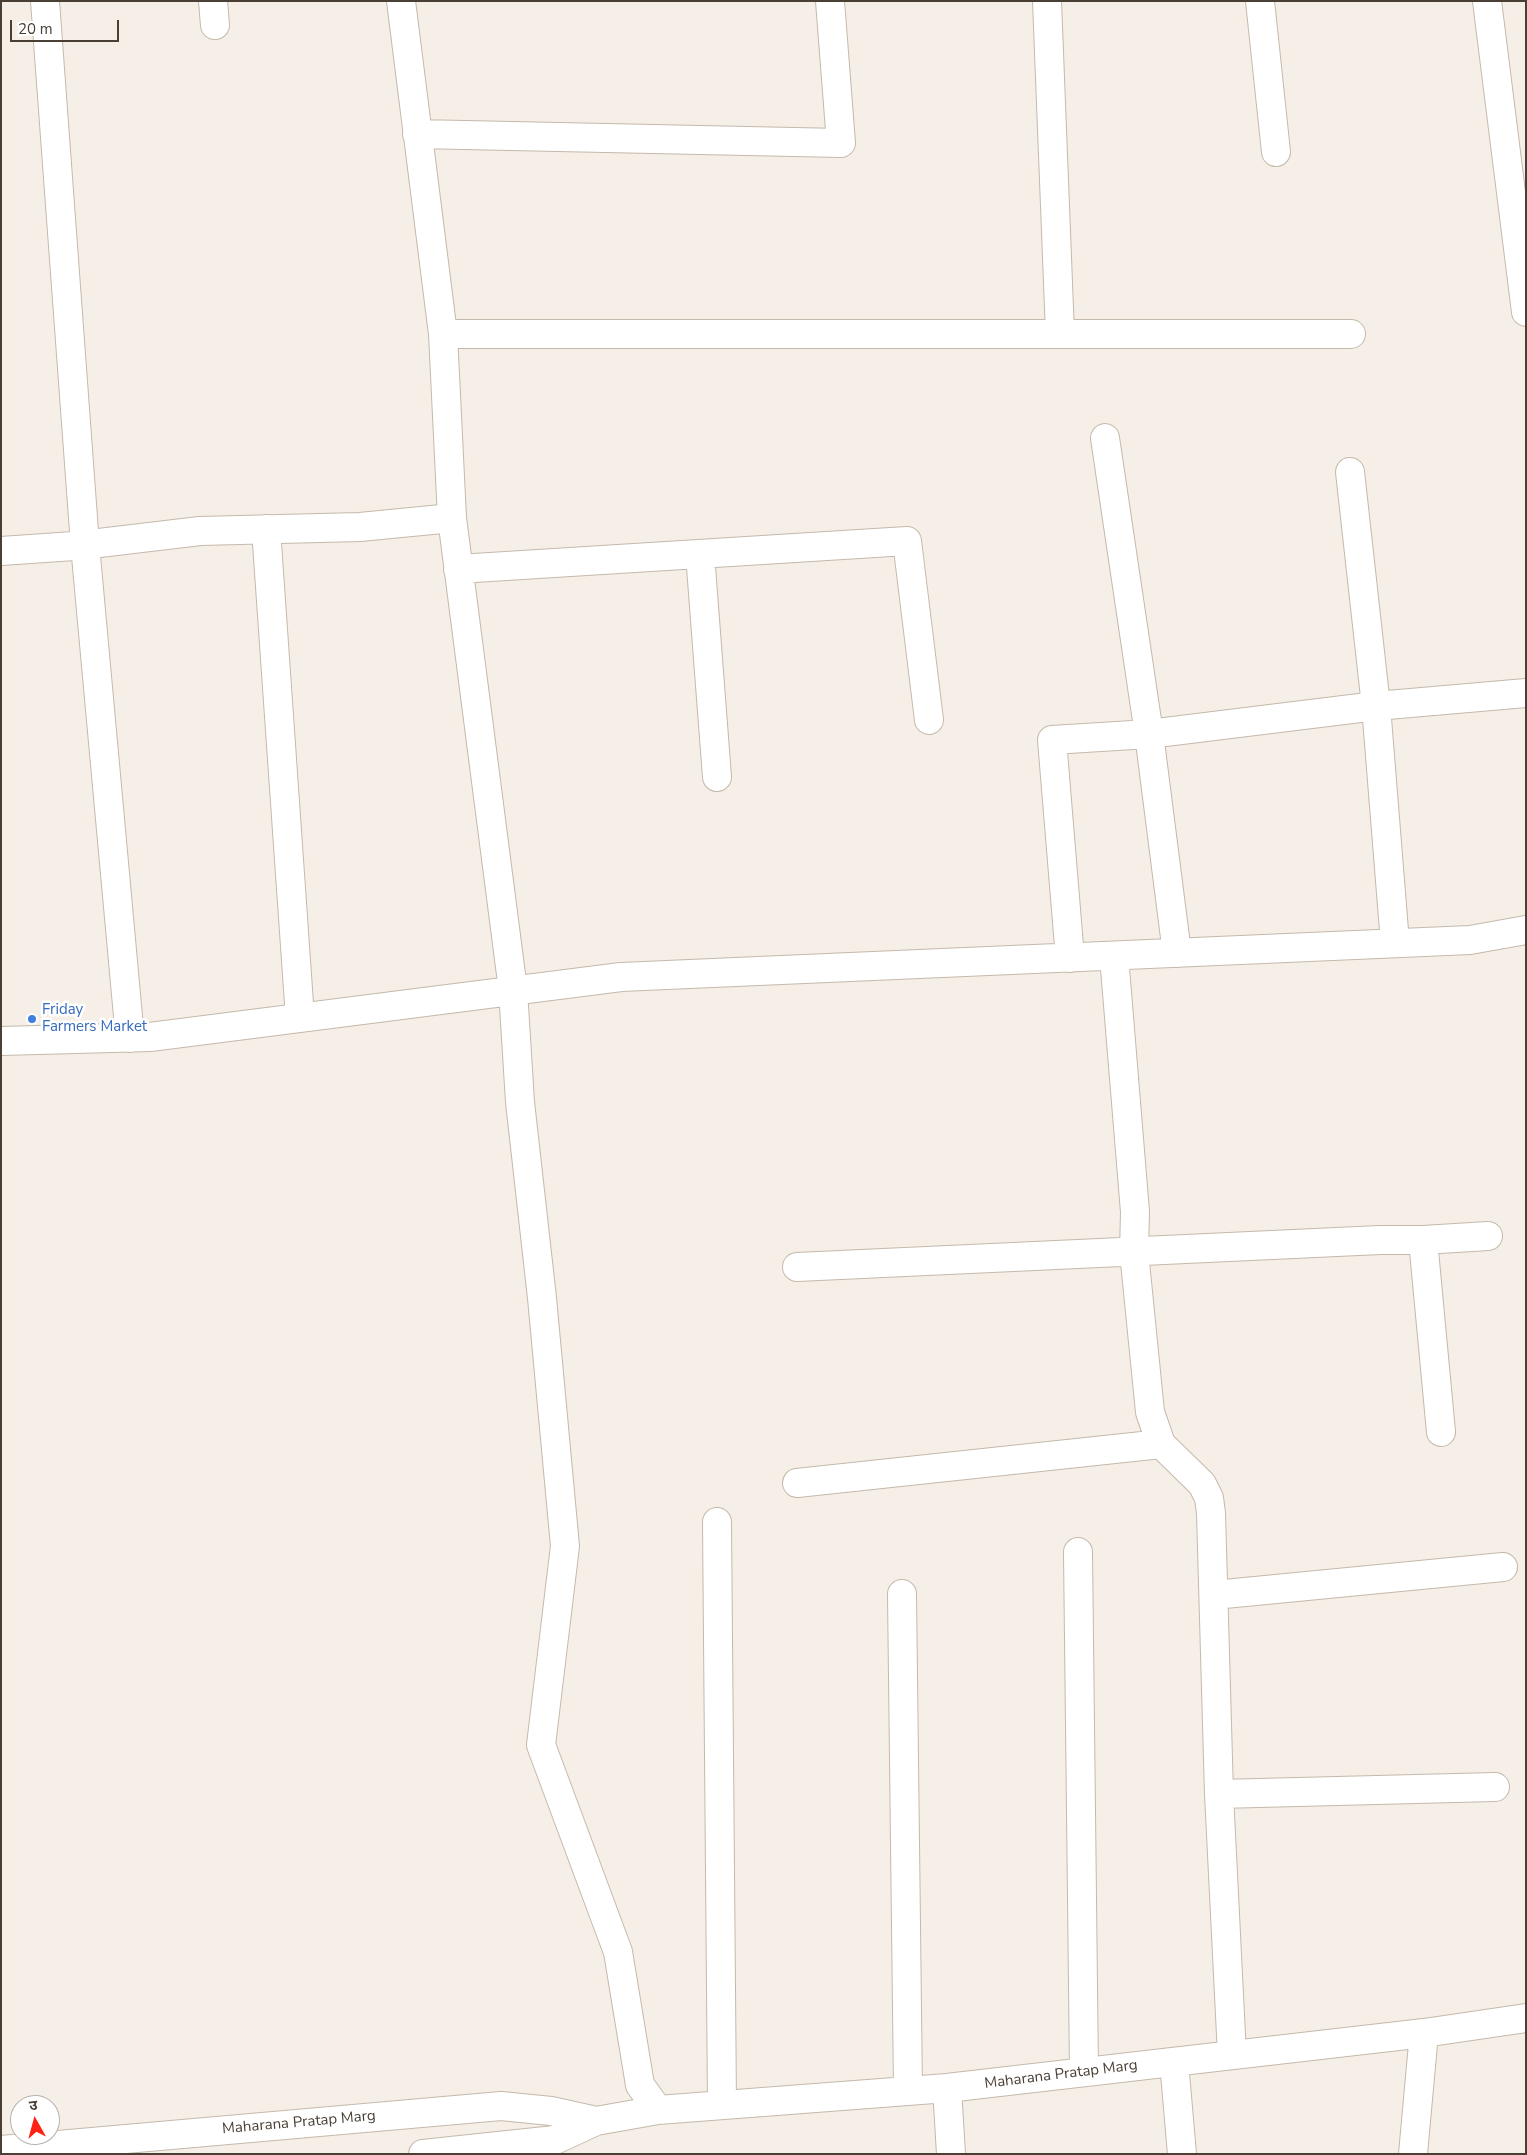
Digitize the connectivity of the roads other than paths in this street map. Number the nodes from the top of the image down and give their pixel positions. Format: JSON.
{"nodes":[{"id":1,"x":45,"y":1,"type":"edge"},
{"id":2,"x":401,"y":1,"type":"edge"},
{"id":3,"x":830,"y":1,"type":"edge"},
{"id":4,"x":1047,"y":1,"type":"edge"},
{"id":5,"x":1260,"y":1,"type":"edge"},
{"id":6,"x":1487,"y":1,"type":"edge"},
{"id":7,"x":417,"y":134,"type":"junction"},
{"id":8,"x":1276,"y":152,"type":"dead end"},
{"id":9,"x":1526,"y":312,"type":"edge"},
{"id":10,"x":443,"y":334,"type":"junction"},
{"id":11,"x":1060,"y":334,"type":"junction"},
{"id":12,"x":1351,"y":334,"type":"dead end"},
{"id":13,"x":1105,"y":438,"type":"dead end"},
{"id":14,"x":1350,"y":472,"type":"dead end"},
{"id":15,"x":452,"y":518,"type":"junction"},
{"id":16,"x":266,"y":529,"type":"junction"},
{"id":17,"x":85,"y":545,"type":"junction"},
{"id":18,"x":1,"y":551,"type":"edge"},
{"id":19,"x":700,"y":554,"type":"junction"},
{"id":20,"x":458,"y":569,"type":"junction"},
{"id":21,"x":1526,"y":693,"type":"edge"},
{"id":22,"x":1376,"y":706,"type":"junction"},
{"id":23,"x":929,"y":720,"type":"dead end"},
{"id":24,"x":1149,"y":734,"type":"junction"},
{"id":25,"x":717,"y":777,"type":"dead end"},
{"id":26,"x":1526,"y":930,"type":"edge"},
{"id":27,"x":1395,"y":943,"type":"junction"},
{"id":28,"x":1177,"y":953,"type":"junction"},
{"id":29,"x":1114,"y":956,"type":"junction"},
{"id":30,"x":1070,"y":958,"type":"junction"},
{"id":31,"x":513,"y":990,"type":"junction"},
{"id":32,"x":300,"y":1018,"type":"junction"},
{"id":33,"x":130,"y":1038,"type":"junction"},
{"id":34,"x":1,"y":1041,"type":"edge"},
{"id":35,"x":1488,"y":1236,"type":"dead end"},
{"id":36,"x":1423,"y":1240,"type":"junction"},
{"id":37,"x":1134,"y":1252,"type":"junction"},
{"id":38,"x":797,"y":1267,"type":"dead end"},
{"id":39,"x":1440,"y":1432,"type":"dead end"},
{"id":40,"x":1161,"y":1444,"type":"junction"},
{"id":41,"x":797,"y":1483,"type":"dead end"},
{"id":42,"x":717,"y":1522,"type":"dead end"},
{"id":43,"x":1078,"y":1552,"type":"dead end"},
{"id":44,"x":1503,"y":1567,"type":"dead end"},
{"id":45,"x":902,"y":1594,"type":"dead end"},
{"id":46,"x":1214,"y":1595,"type":"junction"},
{"id":47,"x":1495,"y":1788,"type":"dead end"},
{"id":48,"x":1219,"y":1794,"type":"junction"},
{"id":49,"x":1526,"y":2018,"type":"edge"},
{"id":50,"x":1424,"y":2033,"type":"junction"},
{"id":51,"x":1232,"y":2055,"type":"junction"},
{"id":52,"x":1174,"y":2062,"type":"junction"},
{"id":53,"x":1084,"y":2072,"type":"junction"},
{"id":54,"x":947,"y":2088,"type":"junction"},
{"id":55,"x":908,"y":2091,"type":"junction"},
{"id":56,"x":722,"y":2105,"type":"junction"},
{"id":57,"x":501,"y":2106,"type":"junction"},
{"id":58,"x":658,"y":2110,"type":"junction"},
{"id":59,"x":551,"y":2111,"type":"junction"},
{"id":60,"x":596,"y":2121,"type":"junction"},
{"id":61,"x":556,"y":2147,"type":"edge"},
{"id":62,"x":506,"y":2149,"type":"edge"},
{"id":63,"x":1,"y":2150,"type":"edge"},
{"id":64,"x":423,"y":2154,"type":"edge"},
{"id":65,"x":951,"y":2154,"type":"edge"},
{"id":66,"x":1182,"y":2154,"type":"edge"},
{"id":67,"x":1413,"y":2154,"type":"edge"}],
"edges":[{"from":1,"to":17,"type":"street"},
{"from":2,"to":7,"type":"street"},
{"from":3,"to":7,"type":"street"},
{"from":4,"to":11,"type":"street"},
{"from":5,"to":8,"type":"street"},
{"from":6,"to":9,"type":"street"},
{"from":7,"to":10,"type":"street"},
{"from":10,"to":11,"type":"street"},
{"from":10,"to":15,"type":"street"},
{"from":11,"to":12,"type":"street"},
{"from":13,"to":24,"type":"street"},
{"from":14,"to":22,"type":"street"},
{"from":15,"to":16,"type":"street"},
{"from":15,"to":20,"type":"street"},
{"from":16,"to":17,"type":"street"},
{"from":16,"to":32,"type":"street"},
{"from":17,"to":18,"type":"street"},
{"from":17,"to":33,"type":"street"},
{"from":19,"to":20,"type":"street"},
{"from":19,"to":23,"type":"street"},
{"from":19,"to":25,"type":"street"},
{"from":20,"to":31,"type":"street"},
{"from":21,"to":22,"type":"street"},
{"from":22,"to":24,"type":"street"},
{"from":22,"to":27,"type":"street"},
{"from":24,"to":28,"type":"street"},
{"from":24,"to":30,"type":"street"},
{"from":26,"to":27,"type":"street"},
{"from":27,"to":28,"type":"street"},
{"from":28,"to":29,"type":"street"},
{"from":29,"to":30,"type":"street"},
{"from":29,"to":37,"type":"street"},
{"from":30,"to":31,"type":"street"},
{"from":31,"to":32,"type":"street"},
{"from":31,"to":58,"type":"street"},
{"from":32,"to":33,"type":"street"},
{"from":33,"to":34,"type":"street"},
{"from":35,"to":36,"type":"street"},
{"from":36,"to":37,"type":"street"},
{"from":36,"to":39,"type":"street"},
{"from":37,"to":38,"type":"street"},
{"from":37,"to":40,"type":"street"},
{"from":40,"to":41,"type":"street"},
{"from":40,"to":46,"type":"street"},
{"from":42,"to":56,"type":"street"},
{"from":43,"to":53,"type":"street"},
{"from":44,"to":46,"type":"street"},
{"from":45,"to":55,"type":"street"},
{"from":46,"to":48,"type":"street"},
{"from":47,"to":48,"type":"street"},
{"from":48,"to":51,"type":"street"},
{"from":49,"to":50,"type":"street","name":"Maharana Pratap Marg"},
{"from":50,"to":51,"type":"street","name":"Maharana Pratap Marg"},
{"from":50,"to":67,"type":"street"},
{"from":51,"to":52,"type":"street","name":"Maharana Pratap Marg"},
{"from":52,"to":53,"type":"street","name":"Maharana Pratap Marg"},
{"from":52,"to":66,"type":"street"},
{"from":53,"to":54,"type":"street","name":"Maharana Pratap Marg"},
{"from":54,"to":55,"type":"street","name":"Maharana Pratap Marg"},
{"from":54,"to":65,"type":"street"},
{"from":55,"to":56,"type":"street","name":"Maharana Pratap Marg"},
{"from":56,"to":58,"type":"street","name":"Maharana Pratap Marg"},
{"from":57,"to":59,"type":"street","name":"Maharana Pratap Marg"},
{"from":57,"to":62,"type":"street"},
{"from":57,"to":63,"type":"street","name":"Maharana Pratap Marg"},
{"from":58,"to":60,"type":"street","name":"Maharana Pratap Marg"},
{"from":59,"to":60,"type":"street","name":"Maharana Pratap Marg"},
{"from":59,"to":61,"type":"street"},
{"from":60,"to":61,"type":"street","name":"Maharana Pratap Marg"},
{"from":61,"to":62,"type":"street","name":"Maharana Pratap Marg"},
{"from":62,"to":64,"type":"street","name":"Maharana Pratap Marg"}]}
